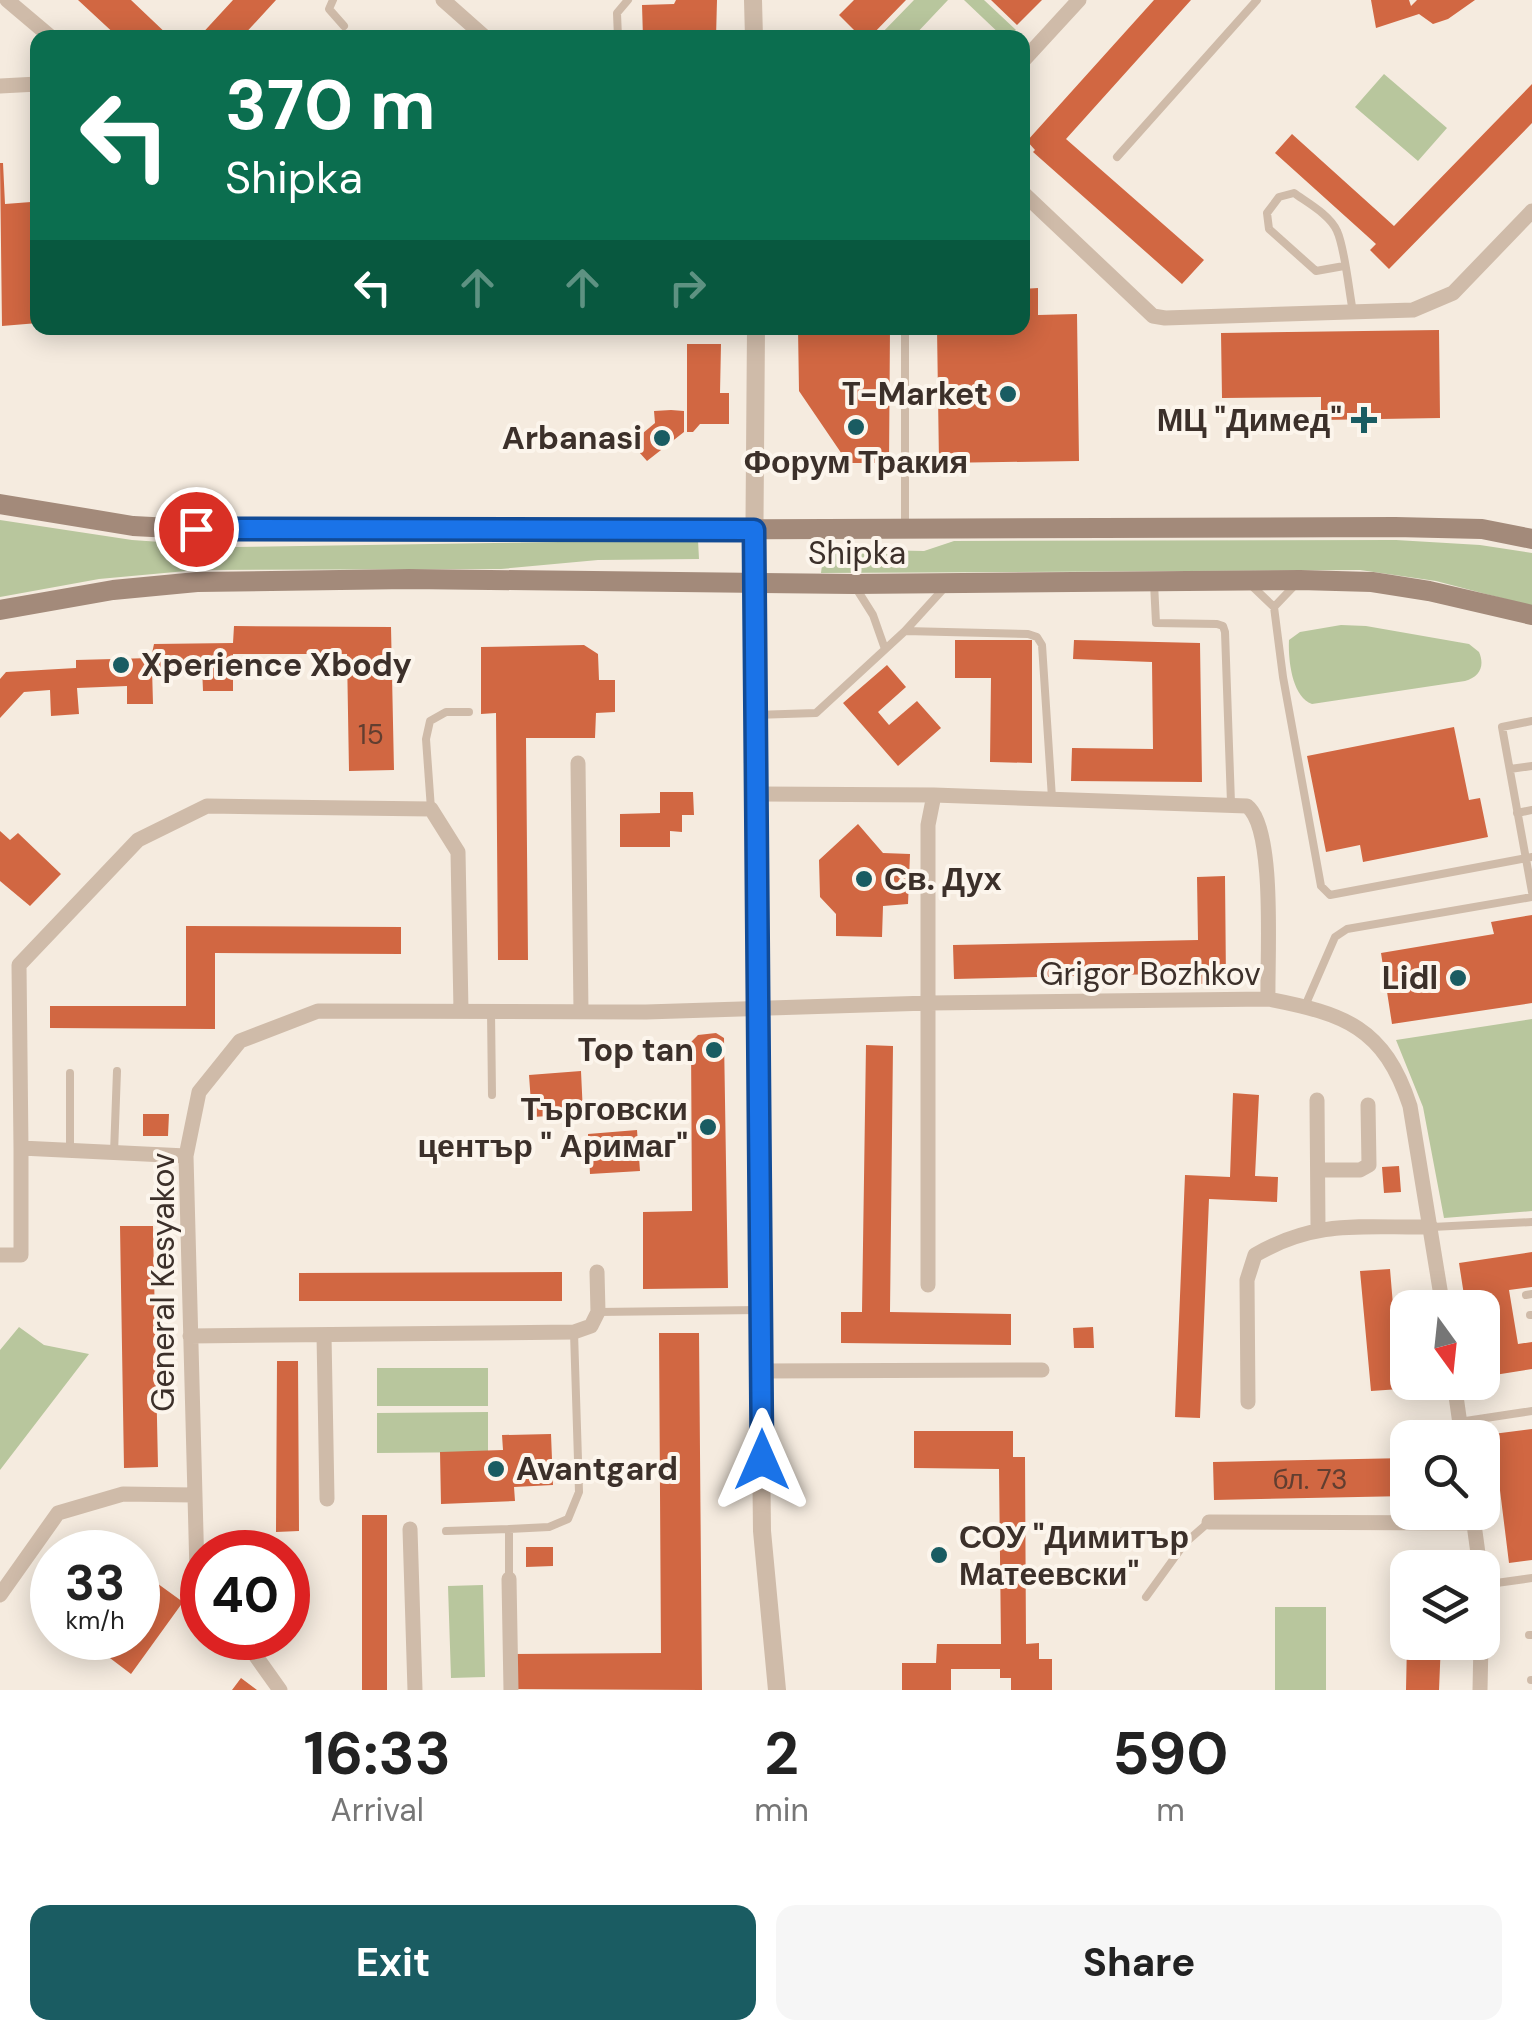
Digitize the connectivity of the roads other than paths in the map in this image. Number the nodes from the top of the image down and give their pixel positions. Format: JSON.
{"nodes":[{"id":1,"x":7,"y":0,"type":"edge"},
{"id":2,"x":333,"y":0,"type":"edge"},
{"id":3,"x":444,"y":0,"type":"edge"},
{"id":4,"x":628,"y":0,"type":"edge"},
{"id":5,"x":753,"y":0,"type":"edge"},
{"id":6,"x":1079,"y":0,"type":"edge"},
{"id":7,"x":1257,"y":0,"type":"edge"},
{"id":8,"x":344,"y":26,"type":"dead end"},
{"id":9,"x":43,"y":30,"type":"edge"},
{"id":10,"x":477,"y":30,"type":"edge"},
{"id":11,"x":617,"y":30,"type":"edge"},
{"id":12,"x":754,"y":30,"type":"edge"},
{"id":13,"x":1030,"y":53,"type":"edge"},
{"id":14,"x":30,"y":84,"type":"edge"},
{"id":15,"x":0,"y":86,"type":"edge"},
{"id":16,"x":1116,"y":157,"type":"dead end"},
{"id":17,"x":1030,"y":200,"type":"edge"},
{"id":18,"x":1532,"y":211,"type":"edge"},
{"id":19,"x":1344,"y":266,"type":"junction"},
{"id":20,"x":1352,"y":312,"type":"junction"},
{"id":21,"x":756,"y":335,"type":"edge"},
{"id":22,"x":905,"y":335,"type":"edge"},
{"id":23,"x":0,"y":504,"type":"edge"},
{"id":24,"x":905,"y":529,"type":"junction"},
{"id":25,"x":754,"y":530,"type":"junction"},
{"id":26,"x":1532,"y":539,"type":"edge"},
{"id":27,"x":1246,"y":580,"type":"junction"},
{"id":28,"x":1300,"y":580,"type":"junction"},
{"id":29,"x":755,"y":582,"type":"junction"},
{"id":30,"x":1154,"y":582,"type":"junction"},
{"id":31,"x":950,"y":583,"type":"junction"},
{"id":32,"x":853,"y":584,"type":"junction"},
{"id":33,"x":1274,"y":607,"type":"junction"},
{"id":34,"x":0,"y":610,"type":"edge"},
{"id":35,"x":1532,"y":615,"type":"edge"},
{"id":36,"x":905,"y":631,"type":"junction"},
{"id":37,"x":885,"y":649,"type":"junction"},
{"id":38,"x":468,"y":712,"type":"dead end"},
{"id":39,"x":753,"y":715,"type":"junction"},
{"id":40,"x":1532,"y":721,"type":"edge"},
{"id":41,"x":578,"y":762,"type":"dead end"},
{"id":42,"x":1532,"y":766,"type":"edge"},
{"id":43,"x":1510,"y":770,"type":"junction"},
{"id":44,"x":755,"y":794,"type":"junction"},
{"id":45,"x":934,"y":795,"type":"junction"},
{"id":46,"x":1052,"y":798,"type":"junction"},
{"id":47,"x":1230,"y":804,"type":"junction"},
{"id":48,"x":431,"y":809,"type":"junction"},
{"id":49,"x":1532,"y":810,"type":"edge"},
{"id":50,"x":1517,"y":813,"type":"junction"},
{"id":51,"x":1528,"y":858,"type":"edge"},
{"id":52,"x":1532,"y":895,"type":"edge"},
{"id":53,"x":1268,"y":999,"type":"junction"},
{"id":54,"x":928,"y":1003,"type":"junction"},
{"id":55,"x":1304,"y":1006,"type":"junction"},
{"id":56,"x":758,"y":1008,"type":"junction"},
{"id":57,"x":461,"y":1011,"type":"junction"},
{"id":58,"x":491,"y":1011,"type":"junction"},
{"id":59,"x":581,"y":1012,"type":"junction"},
{"id":60,"x":116,"y":1071,"type":"dead end"},
{"id":61,"x":70,"y":1073,"type":"dead end"},
{"id":62,"x":492,"y":1094,"type":"dead end"},
{"id":63,"x":1317,"y":1100,"type":"dead end"},
{"id":64,"x":1368,"y":1105,"type":"dead end"},
{"id":65,"x":20,"y":1148,"type":"junction"},
{"id":66,"x":70,"y":1150,"type":"junction"},
{"id":67,"x":114,"y":1153,"type":"junction"},
{"id":68,"x":186,"y":1156,"type":"junction"},
{"id":69,"x":1318,"y":1170,"type":"junction"},
{"id":70,"x":1532,"y":1222,"type":"edge"},
{"id":71,"x":1318,"y":1228,"type":"junction"},
{"id":72,"x":1431,"y":1228,"type":"junction"},
{"id":73,"x":0,"y":1255,"type":"edge"},
{"id":74,"x":597,"y":1272,"type":"dead end"},
{"id":75,"x":928,"y":1285,"type":"dead end"},
{"id":76,"x":1440,"y":1290,"type":"edge"},
{"id":77,"x":761,"y":1310,"type":"junction"},
{"id":78,"x":598,"y":1312,"type":"junction"},
{"id":79,"x":574,"y":1332,"type":"junction"},
{"id":80,"x":324,"y":1334,"type":"junction"},
{"id":81,"x":190,"y":1336,"type":"junction"},
{"id":82,"x":761,"y":1370,"type":"junction"},
{"id":83,"x":1042,"y":1370,"type":"dead end"},
{"id":84,"x":1248,"y":1402,"type":"dead end"},
{"id":85,"x":1532,"y":1410,"type":"edge"},
{"id":86,"x":1496,"y":1420,"type":"edge"},
{"id":87,"x":194,"y":1496,"type":"junction"},
{"id":88,"x":327,"y":1499,"type":"dead end"},
{"id":89,"x":1390,"y":1519,"type":"edge"},
{"id":90,"x":1209,"y":1522,"type":"joint"},
{"id":91,"x":410,"y":1529,"type":"dead end"},
{"id":92,"x":509,"y":1529,"type":"junction"},
{"id":93,"x":195,"y":1530,"type":"edge"},
{"id":94,"x":446,"y":1531,"type":"dead end"},
{"id":95,"x":1532,"y":1578,"type":"edge"},
{"id":96,"x":509,"y":1579,"type":"joint"},
{"id":97,"x":1500,"y":1582,"type":"edge"},
{"id":98,"x":0,"y":1595,"type":"edge"},
{"id":99,"x":1146,"y":1597,"type":"dead end"},
{"id":100,"x":259,"y":1660,"type":"edge"},
{"id":101,"x":1481,"y":1660,"type":"edge"},
{"id":102,"x":280,"y":1690,"type":"edge"},
{"id":103,"x":416,"y":1690,"type":"edge"},
{"id":104,"x":510,"y":1690,"type":"edge"},
{"id":105,"x":777,"y":1690,"type":"edge"},
{"id":106,"x":1480,"y":1690,"type":"edge"}],
"edges":[{"from":1,"to":9,"type":"street"},
{"from":2,"to":8,"type":"lane"},
{"from":3,"to":10,"type":"street"},
{"from":4,"to":11,"type":"lane"},
{"from":5,"to":12,"type":"street"},
{"from":6,"to":13,"type":"street"},
{"from":7,"to":16,"type":"lane"},
{"from":14,"to":15,"type":"street"},
{"from":17,"to":20,"type":"street"},
{"from":18,"to":20,"type":"street"},
{"from":19,"to":19,"type":"lane"},
{"from":19,"to":20,"type":"lane"},
{"from":21,"to":25,"type":"street"},
{"from":22,"to":24,"type":"lane"},
{"from":23,"to":25,"type":"main road","name":"Shipka"},
{"from":24,"to":25,"type":"main road","name":"Shipka"},
{"from":24,"to":26,"type":"main road","name":"Shipka"},
{"from":25,"to":29,"type":"street"},
{"from":27,"to":28,"type":"main road","name":"Shipka"},
{"from":27,"to":30,"type":"main road","name":"Shipka"},
{"from":27,"to":33,"type":"lane"},
{"from":28,"to":33,"type":"lane"},
{"from":28,"to":35,"type":"main road","name":"Shipka"},
{"from":29,"to":32,"type":"main road","name":"Shipka"},
{"from":29,"to":34,"type":"main road","name":"Shipka"},
{"from":29,"to":39,"type":"street"},
{"from":30,"to":31,"type":"main road","name":"Shipka"},
{"from":30,"to":47,"type":"lane"},
{"from":31,"to":32,"type":"main road","name":"Shipka"},
{"from":31,"to":36,"type":"lane"},
{"from":32,"to":37,"type":"lane"},
{"from":33,"to":51,"type":"lane"},
{"from":36,"to":37,"type":"lane"},
{"from":36,"to":46,"type":"lane"},
{"from":37,"to":39,"type":"lane"},
{"from":38,"to":48,"type":"lane"},
{"from":39,"to":44,"type":"street"},
{"from":40,"to":43,"type":"lane"},
{"from":41,"to":59,"type":"street"},
{"from":42,"to":43,"type":"lane"},
{"from":43,"to":50,"type":"lane"},
{"from":44,"to":45,"type":"street"},
{"from":44,"to":56,"type":"street"},
{"from":45,"to":46,"type":"street"},
{"from":45,"to":54,"type":"street"},
{"from":46,"to":47,"type":"street"},
{"from":47,"to":53,"type":"street"},
{"from":48,"to":57,"type":"street"},
{"from":48,"to":65,"type":"street"},
{"from":49,"to":50,"type":"lane"},
{"from":50,"to":51,"type":"lane"},
{"from":51,"to":52,"type":"lane"},
{"from":52,"to":55,"type":"lane"},
{"from":53,"to":54,"type":"street","name":"Grigor Bozhkov"},
{"from":53,"to":55,"type":"street","name":"Grigor Bozhkov"},
{"from":54,"to":56,"type":"street","name":"Grigor Bozhkov"},
{"from":54,"to":75,"type":"street"},
{"from":55,"to":72,"type":"street","name":"Grigor Bozhkov"},
{"from":56,"to":59,"type":"street","name":"General Kesyakov"},
{"from":56,"to":77,"type":"street"},
{"from":57,"to":58,"type":"street","name":"General Kesyakov"},
{"from":57,"to":68,"type":"street","name":"General Kesyakov"},
{"from":58,"to":59,"type":"street","name":"General Kesyakov"},
{"from":58,"to":62,"type":"lane"},
{"from":60,"to":67,"type":"lane"},
{"from":61,"to":66,"type":"lane"},
{"from":63,"to":69,"type":"street"},
{"from":64,"to":69,"type":"street"},
{"from":65,"to":66,"type":"street"},
{"from":65,"to":73,"type":"street"},
{"from":66,"to":67,"type":"street"},
{"from":67,"to":68,"type":"street"},
{"from":68,"to":81,"type":"street","name":"General Kesyakov"},
{"from":69,"to":71,"type":"street"},
{"from":70,"to":72,"type":"lane"},
{"from":71,"to":72,"type":"street"},
{"from":71,"to":84,"type":"street"},
{"from":72,"to":76,"type":"street","name":"Grigor Bozhkov"},
{"from":74,"to":78,"type":"street"},
{"from":77,"to":78,"type":"lane"},
{"from":77,"to":82,"type":"street"},
{"from":78,"to":79,"type":"street"},
{"from":79,"to":80,"type":"street"},
{"from":79,"to":92,"type":"lane"},
{"from":80,"to":81,"type":"street"},
{"from":80,"to":88,"type":"street"},
{"from":81,"to":87,"type":"street","name":"General Kesyakov"},
{"from":82,"to":83,"type":"street"},
{"from":82,"to":105,"type":"street"},
{"from":85,"to":86,"type":"lane"},
{"from":87,"to":93,"type":"street","name":"General Kesyakov"},
{"from":87,"to":98,"type":"street"},
{"from":89,"to":90,"type":"street"},
{"from":90,"to":99,"type":"lane"},
{"from":91,"to":103,"type":"street"},
{"from":92,"to":94,"type":"lane"},
{"from":92,"to":96,"type":"lane"},
{"from":95,"to":97,"type":"lane"},
{"from":96,"to":104,"type":"street"},
{"from":100,"to":102,"type":"street"},
{"from":101,"to":106,"type":"street"}]}
